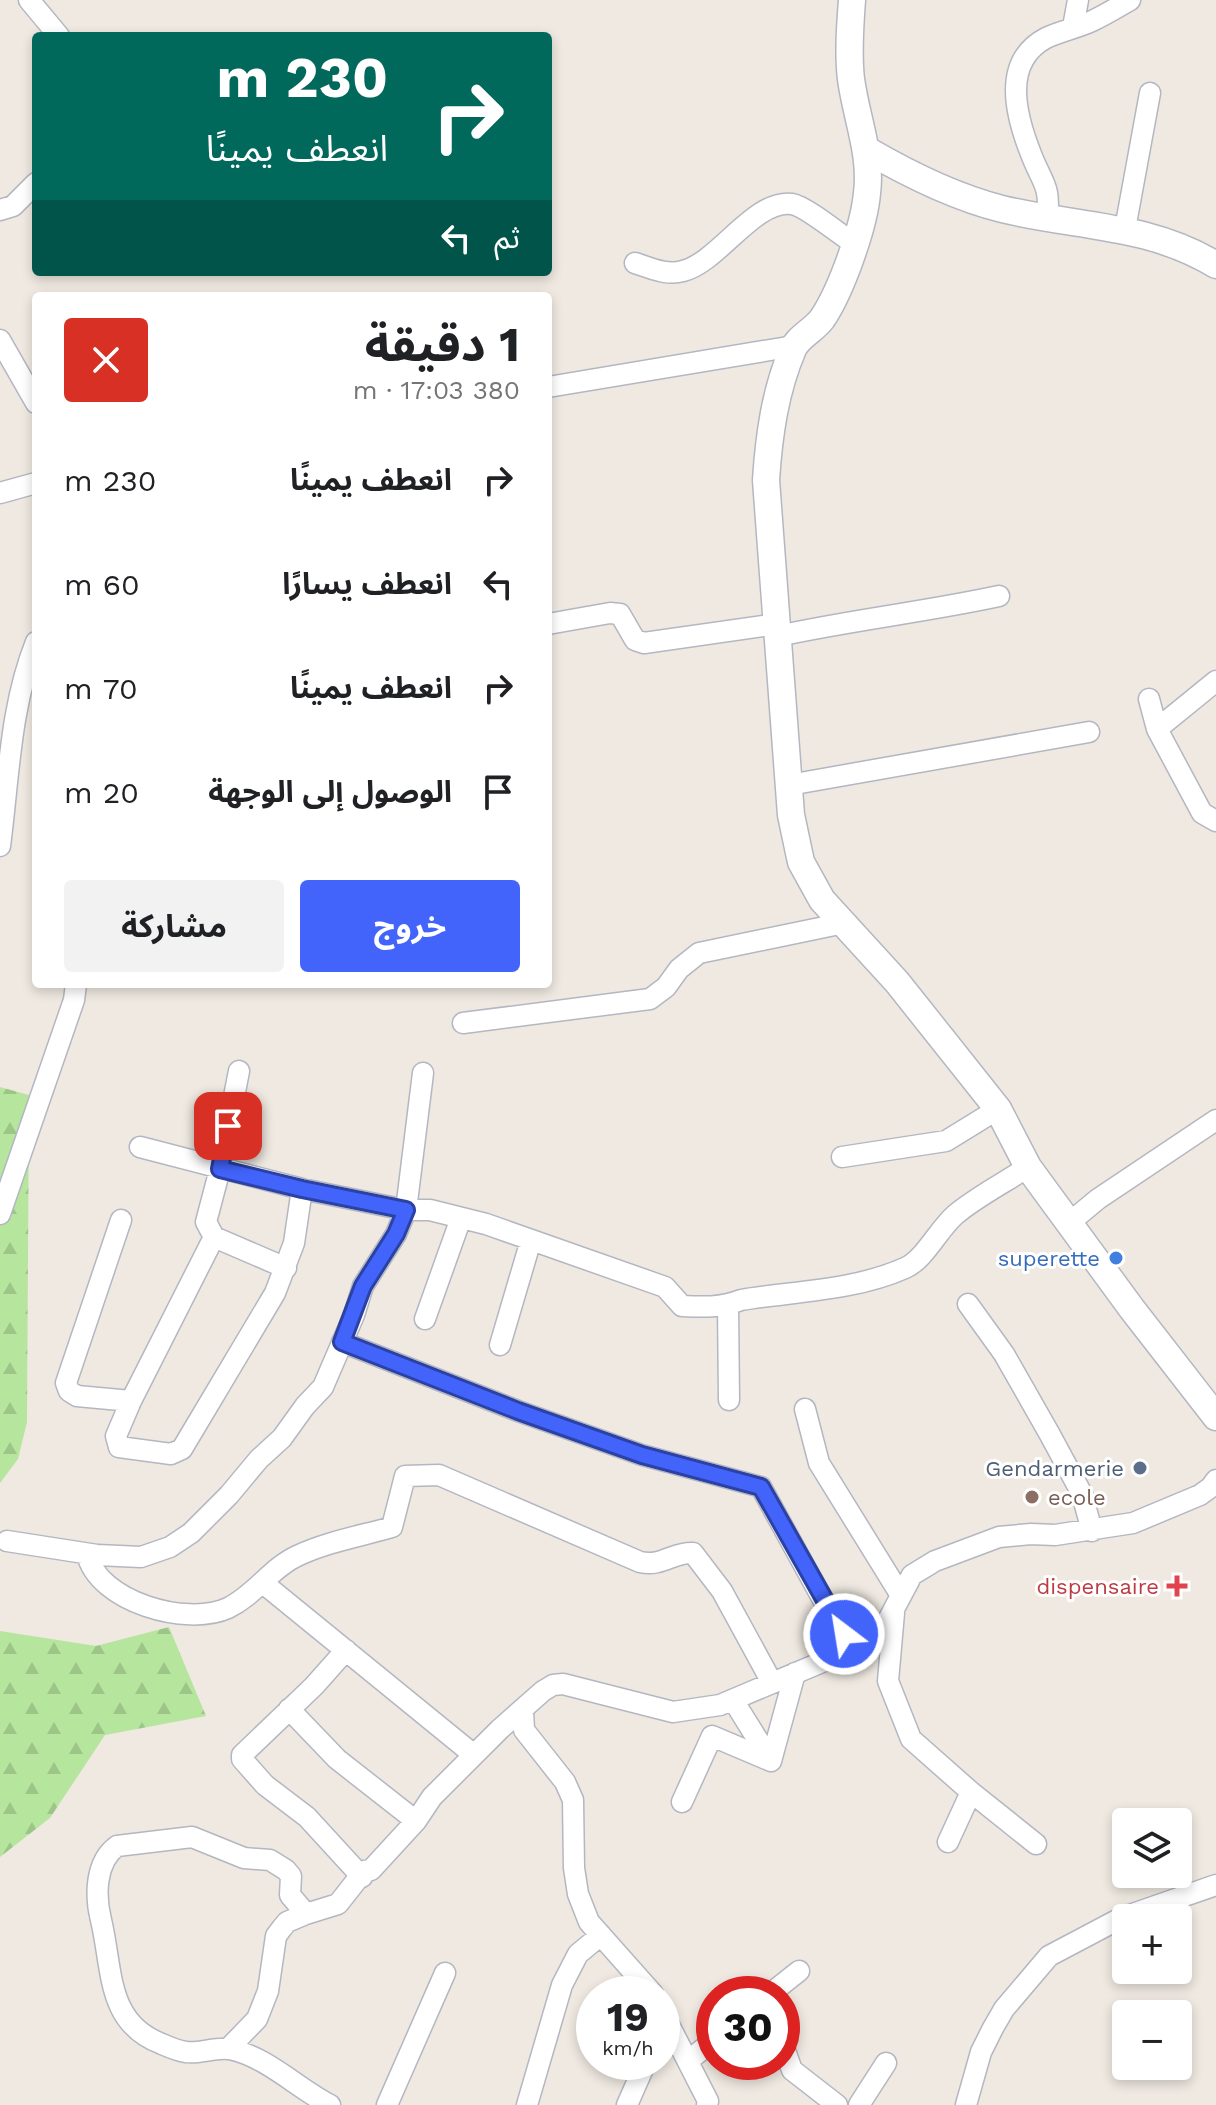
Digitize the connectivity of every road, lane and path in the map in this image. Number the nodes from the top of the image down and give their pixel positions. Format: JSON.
{"nodes":[{"id":1,"x":29,"y":0,"type":"edge"},
{"id":2,"x":852,"y":0,"type":"edge"},
{"id":3,"x":1078,"y":0,"type":"edge"},
{"id":4,"x":1130,"y":0,"type":"edge"},
{"id":5,"x":1073,"y":27,"type":"junction"},
{"id":6,"x":56,"y":32,"type":"edge"},
{"id":7,"x":1150,"y":93,"type":"dead end"},
{"id":8,"x":867,"y":150,"type":"junction"},
{"id":9,"x":32,"y":187,"type":"edge"},
{"id":10,"x":0,"y":210,"type":"edge"},
{"id":11,"x":1047,"y":218,"type":"junction"},
{"id":12,"x":1125,"y":229,"type":"junction"},
{"id":13,"x":854,"y":244,"type":"junction"},
{"id":14,"x":1213,"y":258,"type":"edge"},
{"id":15,"x":635,"y":263,"type":"dead end"},
{"id":16,"x":0,"y":340,"type":"edge"},
{"id":17,"x":794,"y":346,"type":"junction"},
{"id":18,"x":552,"y":386,"type":"edge"},
{"id":19,"x":32,"y":396,"type":"edge"},
{"id":20,"x":32,"y":484,"type":"edge"},
{"id":21,"x":0,"y":493,"type":"edge"},
{"id":22,"x":999,"y":596,"type":"dead end"},
{"id":23,"x":552,"y":623,"type":"edge"},
{"id":24,"x":778,"y":630,"type":"junction"},
{"id":25,"x":32,"y":654,"type":"edge"},
{"id":26,"x":1216,"y":681,"type":"edge"},
{"id":27,"x":1149,"y":699,"type":"dead end"},
{"id":28,"x":1157,"y":729,"type":"junction"},
{"id":29,"x":1089,"y":732,"type":"dead end"},
{"id":30,"x":789,"y":785,"type":"junction"},
{"id":31,"x":1216,"y":821,"type":"edge"},
{"id":32,"x":0,"y":846,"type":"edge"},
{"id":33,"x":844,"y":923,"type":"junction"},
{"id":34,"x":76,"y":988,"type":"edge"},
{"id":35,"x":463,"y":1023,"type":"dead end"},
{"id":36,"x":239,"y":1071,"type":"dead end"},
{"id":37,"x":423,"y":1073,"type":"dead end"},
{"id":38,"x":998,"y":1109,"type":"junction"},
{"id":39,"x":1216,"y":1120,"type":"edge"},
{"id":40,"x":140,"y":1147,"type":"dead end"},
{"id":41,"x":842,"y":1157,"type":"dead end"},
{"id":42,"x":1028,"y":1167,"type":"junction"},
{"id":43,"x":220,"y":1169,"type":"junction"},
{"id":44,"x":302,"y":1189,"type":"junction"},
{"id":45,"x":406,"y":1210,"type":"junction"},
{"id":46,"x":0,"y":1214,"type":"edge"},
{"id":47,"x":461,"y":1218,"type":"junction"},
{"id":48,"x":121,"y":1220,"type":"dead end"},
{"id":49,"x":1069,"y":1223,"type":"junction"},
{"id":50,"x":214,"y":1237,"type":"junction"},
{"id":51,"x":531,"y":1240,"type":"junction"},
{"id":52,"x":286,"y":1268,"type":"junction"},
{"id":53,"x":968,"y":1304,"type":"dead end"},
{"id":54,"x":728,"y":1305,"type":"junction"},
{"id":55,"x":425,"y":1319,"type":"dead end"},
{"id":56,"x":342,"y":1342,"type":"junction"},
{"id":57,"x":500,"y":1345,"type":"dead end"},
{"id":58,"x":729,"y":1400,"type":"dead end"},
{"id":59,"x":131,"y":1401,"type":"junction"},
{"id":60,"x":805,"y":1409,"type":"dead end"},
{"id":61,"x":1216,"y":1417,"type":"edge"},
{"id":62,"x":1216,"y":1480,"type":"edge"},
{"id":63,"x":1092,"y":1531,"type":"junction"},
{"id":64,"x":7,"y":1541,"type":"dead end"},
{"id":65,"x":87,"y":1554,"type":"junction"},
{"id":66,"x":263,"y":1583,"type":"junction"},
{"id":67,"x":898,"y":1600,"type":"junction"},
{"id":68,"x":853,"y":1649,"type":"junction"},
{"id":69,"x":346,"y":1650,"type":"junction"},
{"id":70,"x":786,"y":1677,"type":"junction"},
{"id":71,"x":733,"y":1700,"type":"junction"},
{"id":72,"x":709,"y":1707,"type":"junction"},
{"id":73,"x":289,"y":1709,"type":"junction"},
{"id":74,"x":523,"y":1711,"type":"junction"},
{"id":75,"x":712,"y":1736,"type":"junction"},
{"id":76,"x":474,"y":1755,"type":"junction"},
{"id":77,"x":771,"y":1761,"type":"junction"},
{"id":78,"x":971,"y":1792,"type":"junction"},
{"id":79,"x":682,"y":1802,"type":"dead end"},
{"id":80,"x":416,"y":1821,"type":"junction"},
{"id":81,"x":948,"y":1842,"type":"dead end"},
{"id":82,"x":1036,"y":1844,"type":"dead end"},
{"id":83,"x":362,"y":1877,"type":"junction"},
{"id":84,"x":1216,"y":1885,"type":"edge"},
{"id":85,"x":306,"y":1914,"type":"junction"},
{"id":86,"x":601,"y":1935,"type":"junction"},
{"id":87,"x":799,"y":1971,"type":"dead end"},
{"id":88,"x":445,"y":1973,"type":"dead end"},
{"id":89,"x":637,"y":1976,"type":"edge"},
{"id":90,"x":793,"y":1976,"type":"edge"},
{"id":91,"x":680,"y":2047,"type":"edge"},
{"id":92,"x":228,"y":2049,"type":"junction"},
{"id":93,"x":696,"y":2055,"type":"edge"},
{"id":94,"x":688,"y":2061,"type":"junction"},
{"id":95,"x":886,"y":2063,"type":"dead end"},
{"id":96,"x":800,"y":2076,"type":"edge"},
{"id":97,"x":638,"y":2080,"type":"edge"},
{"id":98,"x":330,"y":2105,"type":"edge"},
{"id":99,"x":387,"y":2105,"type":"edge"},
{"id":100,"x":527,"y":2105,"type":"edge"},
{"id":101,"x":627,"y":2105,"type":"edge"},
{"id":102,"x":707,"y":2105,"type":"edge"},
{"id":103,"x":837,"y":2105,"type":"edge"},
{"id":104,"x":859,"y":2105,"type":"edge"},
{"id":105,"x":966,"y":2105,"type":"edge"}],
"edges":[{"from":1,"to":6,"type":"street"},
{"from":2,"to":8,"type":"street"},
{"from":3,"to":5,"type":"street"},
{"from":4,"to":5,"type":"street"},
{"from":5,"to":11,"type":"street"},
{"from":7,"to":12,"type":"street"},
{"from":8,"to":11,"type":"street"},
{"from":8,"to":13,"type":"street"},
{"from":9,"to":10,"type":"street"},
{"from":11,"to":12,"type":"street"},
{"from":12,"to":14,"type":"street"},
{"from":13,"to":15,"type":"street"},
{"from":13,"to":17,"type":"street"},
{"from":16,"to":19,"type":"street"},
{"from":17,"to":18,"type":"street"},
{"from":17,"to":24,"type":"street"},
{"from":20,"to":21,"type":"street"},
{"from":22,"to":24,"type":"street"},
{"from":23,"to":24,"type":"street"},
{"from":24,"to":30,"type":"street"},
{"from":25,"to":32,"type":"street"},
{"from":26,"to":28,"type":"street"},
{"from":27,"to":28,"type":"street"},
{"from":28,"to":31,"type":"street"},
{"from":29,"to":30,"type":"street"},
{"from":30,"to":33,"type":"street"},
{"from":33,"to":35,"type":"street"},
{"from":33,"to":38,"type":"street"},
{"from":34,"to":46,"type":"street"},
{"from":36,"to":43,"type":"street"},
{"from":37,"to":45,"type":"street"},
{"from":38,"to":41,"type":"street"},
{"from":38,"to":42,"type":"street"},
{"from":39,"to":49,"type":"street"},
{"from":40,"to":43,"type":"street"},
{"from":42,"to":49,"type":"street"},
{"from":42,"to":54,"type":"street"},
{"from":43,"to":44,"type":"street"},
{"from":43,"to":50,"type":"street"},
{"from":44,"to":45,"type":"street"},
{"from":44,"to":52,"type":"street"},
{"from":45,"to":47,"type":"street"},
{"from":45,"to":56,"type":"street"},
{"from":47,"to":51,"type":"street"},
{"from":47,"to":55,"type":"street"},
{"from":48,"to":59,"type":"street"},
{"from":49,"to":61,"type":"street"},
{"from":50,"to":52,"type":"street"},
{"from":50,"to":59,"type":"street"},
{"from":51,"to":54,"type":"street"},
{"from":51,"to":57,"type":"street"},
{"from":52,"to":59,"type":"street"},
{"from":53,"to":63,"type":"street"},
{"from":54,"to":58,"type":"street"},
{"from":56,"to":65,"type":"street"},
{"from":56,"to":68,"type":"street"},
{"from":60,"to":67,"type":"street"},
{"from":62,"to":63,"type":"street"},
{"from":63,"to":67,"type":"street"},
{"from":64,"to":65,"type":"street"},
{"from":65,"to":66,"type":"street"},
{"from":66,"to":69,"type":"street"},
{"from":66,"to":70,"type":"street"},
{"from":67,"to":68,"type":"street"},
{"from":67,"to":78,"type":"street"},
{"from":68,"to":70,"type":"street"},
{"from":69,"to":73,"type":"street"},
{"from":69,"to":76,"type":"street"},
{"from":70,"to":71,"type":"street"},
{"from":70,"to":77,"type":"street"},
{"from":71,"to":72,"type":"street"},
{"from":71,"to":77,"type":"street"},
{"from":72,"to":74,"type":"street"},
{"from":72,"to":75,"type":"street"},
{"from":73,"to":80,"type":"street"},
{"from":73,"to":83,"type":"street"},
{"from":74,"to":76,"type":"street"},
{"from":74,"to":86,"type":"street"},
{"from":75,"to":77,"type":"street"},
{"from":75,"to":79,"type":"street"},
{"from":76,"to":80,"type":"street"},
{"from":78,"to":81,"type":"street"},
{"from":78,"to":82,"type":"street"},
{"from":80,"to":83,"type":"street"},
{"from":83,"to":85,"type":"street"},
{"from":84,"to":105,"type":"street"},
{"from":85,"to":92,"type":"street"},
{"from":85,"to":92,"type":"street"},
{"from":86,"to":89,"type":"street"},
{"from":86,"to":100,"type":"street"},
{"from":87,"to":90,"type":"street"},
{"from":88,"to":99,"type":"street"},
{"from":91,"to":94,"type":"street"},
{"from":92,"to":98,"type":"street"},
{"from":93,"to":94,"type":"street"},
{"from":94,"to":102,"type":"street"},
{"from":95,"to":104,"type":"street"},
{"from":96,"to":103,"type":"street"},
{"from":97,"to":101,"type":"street"}]}
